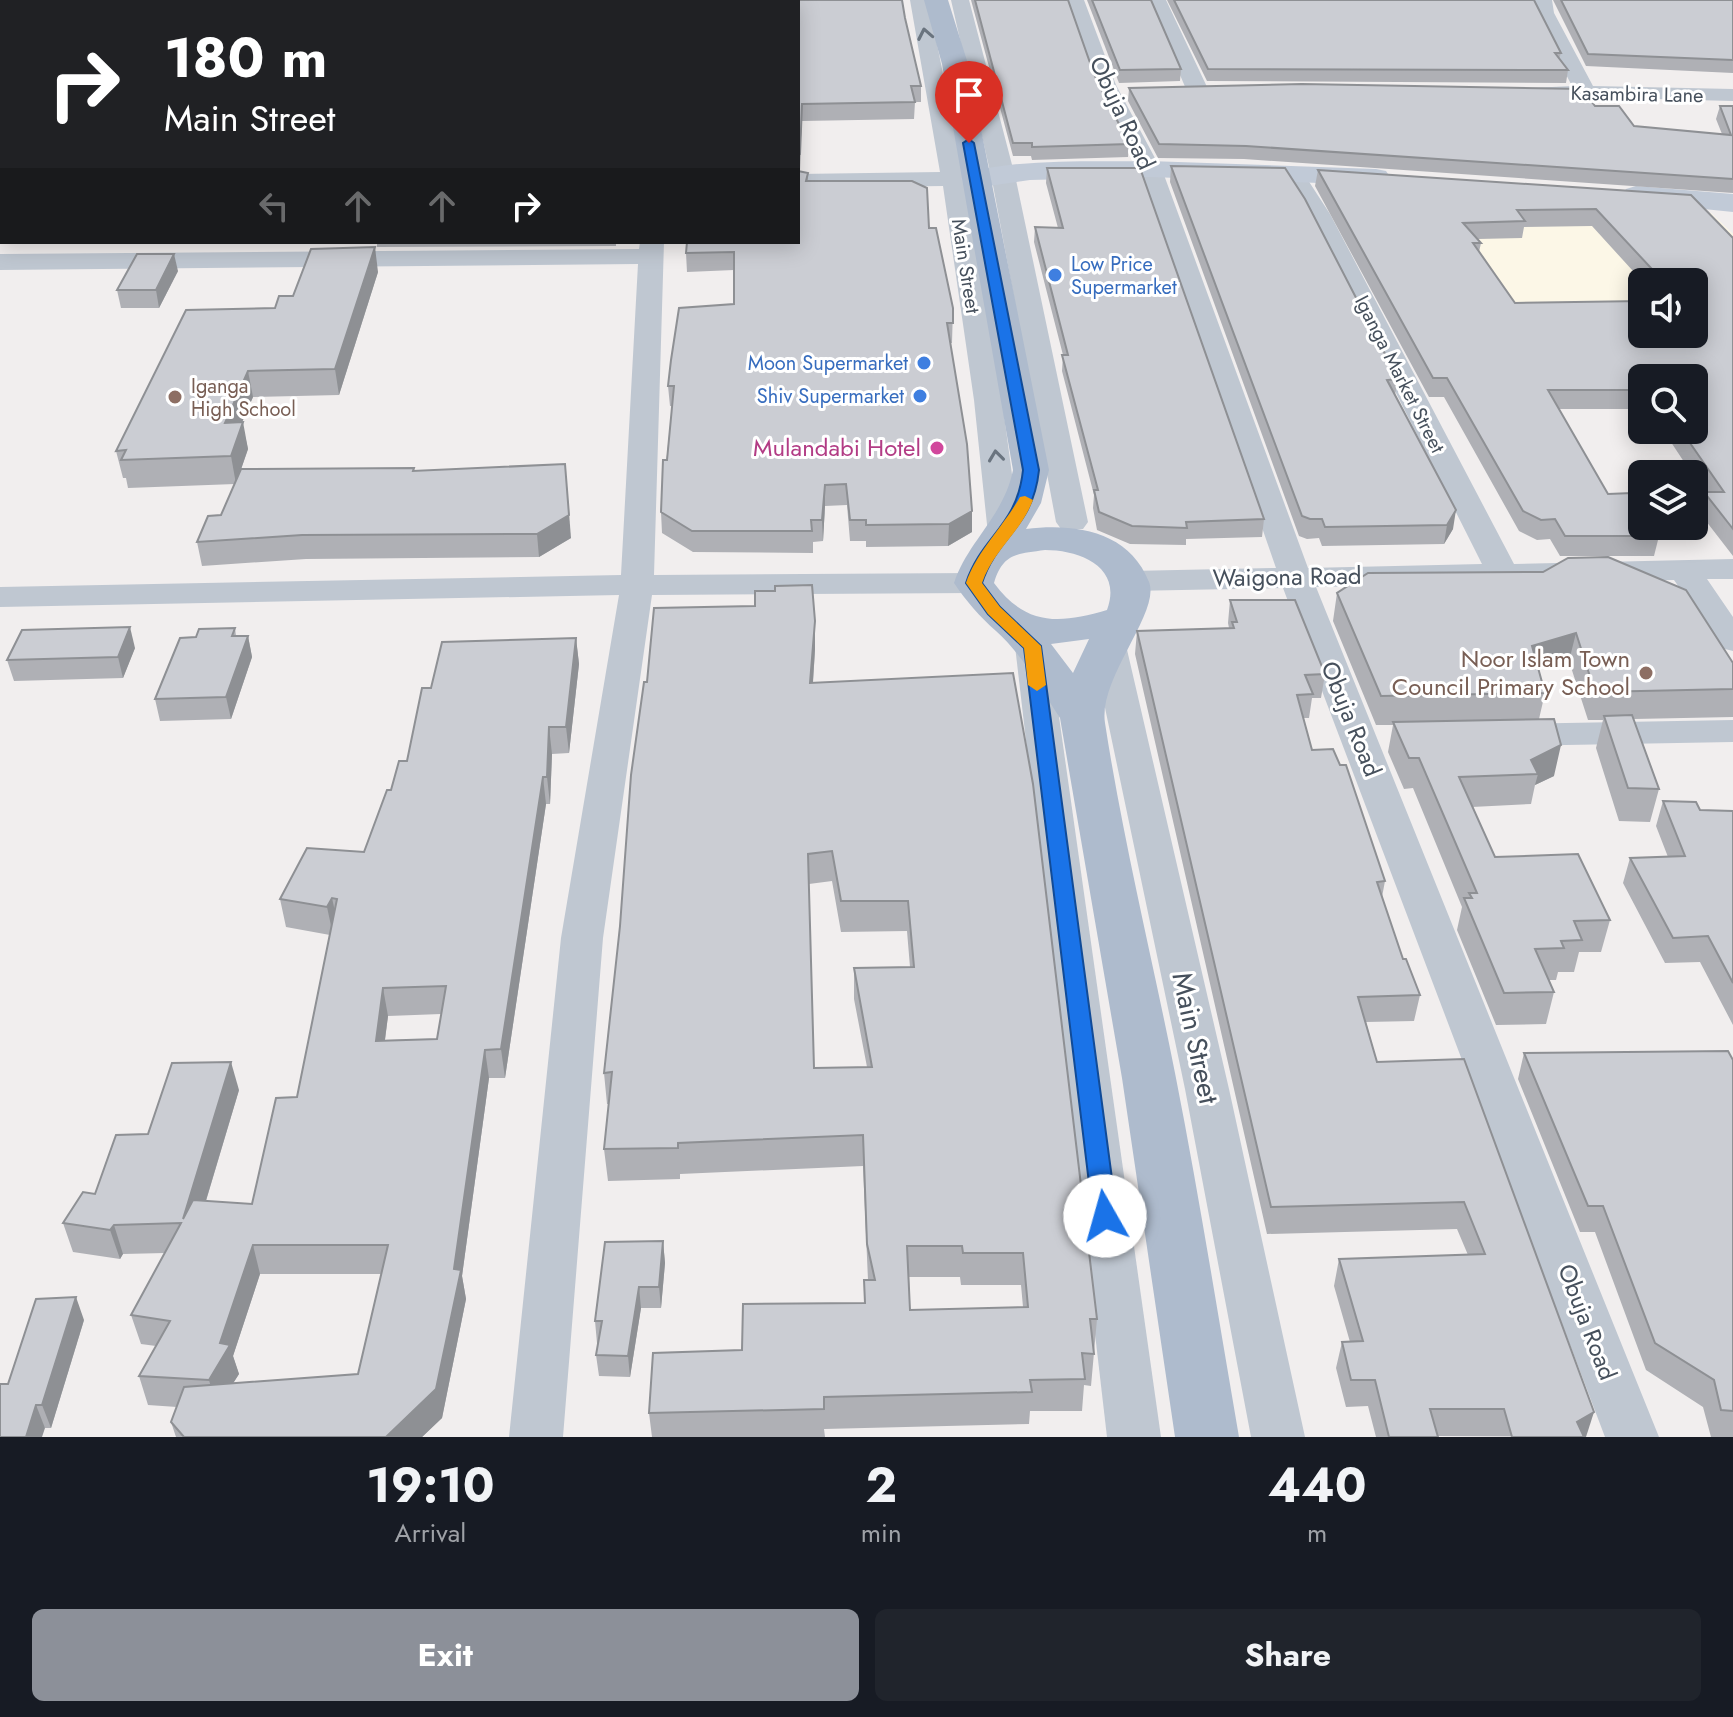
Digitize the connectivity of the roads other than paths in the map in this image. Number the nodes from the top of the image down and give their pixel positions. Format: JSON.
{"nodes":[{"id":1,"x":919,"y":0,"type":"edge"},
{"id":2,"x":936,"y":0,"type":"edge"},
{"id":3,"x":960,"y":0,"type":"edge"},
{"id":4,"x":1075,"y":0,"type":"edge"},
{"id":5,"x":1157,"y":0,"type":"edge"},
{"id":6,"x":1541,"y":1,"type":"edge"},
{"id":7,"x":1168,"y":90,"type":"edge"},
{"id":8,"x":1523,"y":92,"type":"edge"},
{"id":9,"x":1586,"y":93,"type":"junction"},
{"id":10,"x":1733,"y":95,"type":"edge"},
{"id":11,"x":1151,"y":172,"type":"junction"},
{"id":12,"x":984,"y":178,"type":"junction"},
{"id":13,"x":1296,"y":179,"type":"junction"},
{"id":14,"x":800,"y":181,"type":"edge"},
{"id":15,"x":1608,"y":197,"type":"edge"},
{"id":16,"x":1730,"y":208,"type":"edge"},
{"id":17,"x":651,"y":249,"type":"edge"},
{"id":18,"x":0,"y":262,"type":"edge"},
{"id":19,"x":1031,"y":470,"type":"junction"},
{"id":20,"x":1084,"y":534,"type":"junction"},
{"id":21,"x":990,"y":556,"type":"junction"},
{"id":22,"x":1733,"y":569,"type":"edge"},
{"id":23,"x":1684,"y":570,"type":"junction"},
{"id":24,"x":1502,"y":572,"type":"junction"},
{"id":25,"x":1295,"y":576,"type":"junction"},
{"id":26,"x":637,"y":585,"type":"junction"},
{"id":27,"x":0,"y":597,"type":"edge"},
{"id":28,"x":1120,"y":613,"type":"junction"},
{"id":29,"x":1021,"y":635,"type":"junction"},
{"id":30,"x":1733,"y":641,"type":"edge"},
{"id":31,"x":1082,"y":718,"type":"junction"},
{"id":32,"x":1733,"y":731,"type":"edge"},
{"id":33,"x":1468,"y":736,"type":"edge"},
{"id":34,"x":536,"y":1437,"type":"edge"},
{"id":35,"x":1134,"y":1437,"type":"edge"},
{"id":36,"x":1207,"y":1437,"type":"edge"},
{"id":37,"x":1278,"y":1437,"type":"edge"},
{"id":38,"x":1632,"y":1437,"type":"edge"}],
"edges":[{"from":12,"to":1,"type":"street","name":"Main Street","one_way":true},
{"from":2,"to":12,"type":"main road","name":"Main Street"},
{"from":3,"to":12,"type":"street","name":"Main Street"},
{"from":4,"to":11,"type":"street","name":"Obuja Road"},
{"from":5,"to":7,"type":"street"},
{"from":6,"to":9,"type":"street"},
{"from":8,"to":9,"type":"street","name":"Kasambira Lane"},
{"from":9,"to":10,"type":"street","name":"Kasambira Lane"},
{"from":11,"to":12,"type":"main road"},
{"from":11,"to":13,"type":"main road"},
{"from":11,"to":13,"type":"main road"},
{"from":11,"to":25,"type":"street","name":"Obuja Road"},
{"from":12,"to":14,"type":"street"},
{"from":12,"to":19,"type":"main road","name":"Main Street"},
{"from":12,"to":20,"type":"street","name":"Main Street"},
{"from":21,"to":12,"type":"street","name":"Main Street","one_way":true},
{"from":13,"to":24,"type":"street","name":"Iganga Market Street"},
{"from":15,"to":16,"type":"main road"},
{"from":17,"to":18,"type":"street"},
{"from":17,"to":26,"type":"street"},
{"from":19,"to":20,"type":"main road","name":"Main Street"},
{"from":19,"to":21,"type":"main road","name":"Main Street"},
{"from":20,"to":21,"type":"main road"},
{"from":20,"to":28,"type":"main road","name":"Main Street"},
{"from":21,"to":26,"type":"street"},
{"from":21,"to":29,"type":"main road","name":"Main Street"},
{"from":22,"to":23,"type":"street","name":"Waigona Road"},
{"from":23,"to":24,"type":"street","name":"Waigona Road"},
{"from":23,"to":30,"type":"street"},
{"from":24,"to":25,"type":"street","name":"Waigona Road"},
{"from":25,"to":28,"type":"street","name":"Waigona Road"},
{"from":25,"to":38,"type":"street","name":"Obuja Road"},
{"from":26,"to":27,"type":"street"},
{"from":26,"to":34,"type":"street"},
{"from":28,"to":29,"type":"main road"},
{"from":28,"to":31,"type":"main road","name":"Main Street"},
{"from":28,"to":37,"type":"street","name":"Main Street"},
{"from":29,"to":31,"type":"main road","name":"Main Street"},
{"from":29,"to":35,"type":"street"},
{"from":31,"to":36,"type":"main road","name":"Main Street"},
{"from":32,"to":33,"type":"street"}]}
